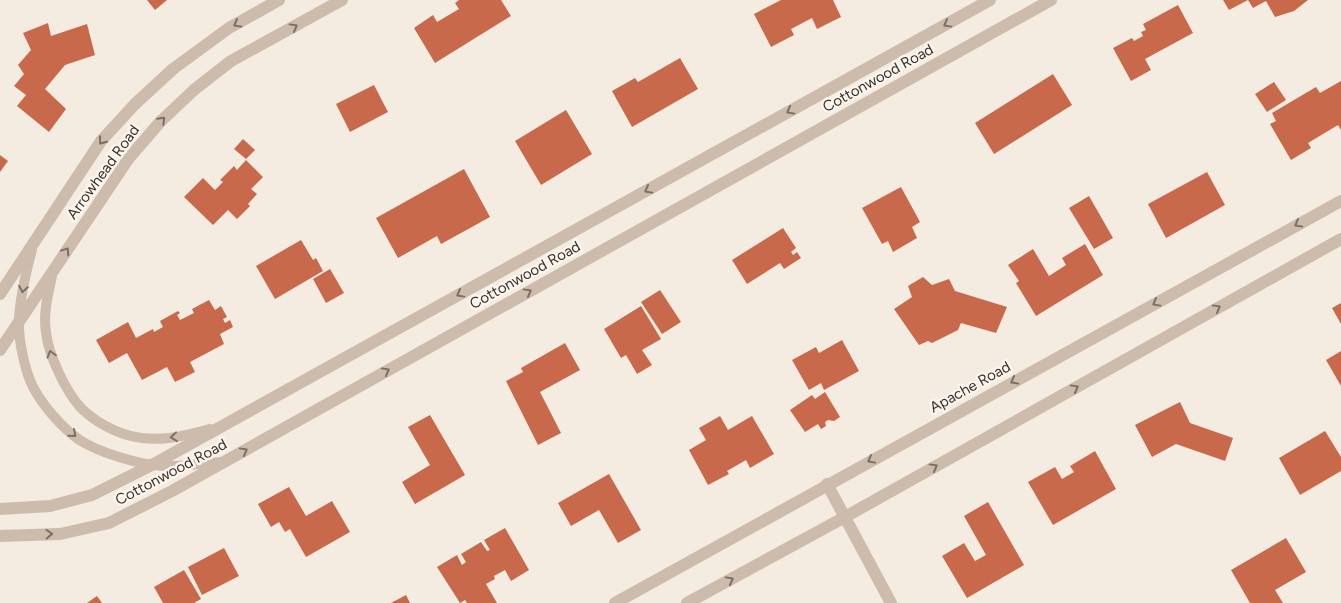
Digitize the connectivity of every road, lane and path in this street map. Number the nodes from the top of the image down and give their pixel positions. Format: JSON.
{"nodes":[{"id":1,"x":280,"y":0,"type":"edge"},
{"id":2,"x":342,"y":0,"type":"edge"},
{"id":3,"x":990,"y":0,"type":"edge"},
{"id":4,"x":1051,"y":0,"type":"edge"},
{"id":5,"x":1341,"y":201,"type":"edge"},
{"id":6,"x":1341,"y":239,"type":"edge"},
{"id":7,"x":35,"y":241,"type":"junction"},
{"id":8,"x":53,"y":270,"type":"junction"},
{"id":9,"x":0,"y":294,"type":"edge"},
{"id":10,"x":19,"y":322,"type":"junction"},
{"id":11,"x":0,"y":350,"type":"edge"},
{"id":12,"x":221,"y":427,"type":"junction"},
{"id":13,"x":226,"y":461,"type":"junction"},
{"id":14,"x":152,"y":465,"type":"junction"},
{"id":15,"x":827,"y":484,"type":"junction"},
{"id":16,"x":0,"y":509,"type":"edge"},
{"id":17,"x":845,"y":517,"type":"junction"},
{"id":18,"x":0,"y":536,"type":"edge"},
{"id":19,"x":615,"y":603,"type":"edge"},
{"id":20,"x":687,"y":603,"type":"edge"},
{"id":21,"x":891,"y":603,"type":"edge"}],
"edges":[{"from":1,"to":7,"type":"street","name":"Arrowhead Road","one_way":true},
{"from":8,"to":2,"type":"street","name":"Arrowhead Road","one_way":true},
{"from":3,"to":12,"type":"street","name":"Cottonwood Road","one_way":true},
{"from":13,"to":4,"type":"street","name":"Cottonwood Road","one_way":true},
{"from":5,"to":15,"type":"street","name":"Apache Road","one_way":true},
{"from":17,"to":6,"type":"street","one_way":true},
{"from":7,"to":9,"type":"street","name":"Arrowhead Road"},
{"from":7,"to":10,"type":"lane","one_way":true},
{"from":8,"to":10,"type":"street","name":"Arrowhead Road"},
{"from":12,"to":8,"type":"lane","one_way":true},
{"from":10,"to":11,"type":"street","name":"Arrowhead Road"},
{"from":10,"to":14,"type":"lane","one_way":true},
{"from":12,"to":14,"type":"street","name":"Cottonwood Road"},
{"from":13,"to":14,"type":"lane"},
{"from":18,"to":13,"type":"street","name":"Cottonwood Road","one_way":true},
{"from":14,"to":16,"type":"street","name":"Cottonwood Road"},
{"from":15,"to":17,"type":"street"},
{"from":15,"to":19,"type":"street","name":"Apache Road"},
{"from":20,"to":17,"type":"street","one_way":true},
{"from":17,"to":21,"type":"street"}]}
